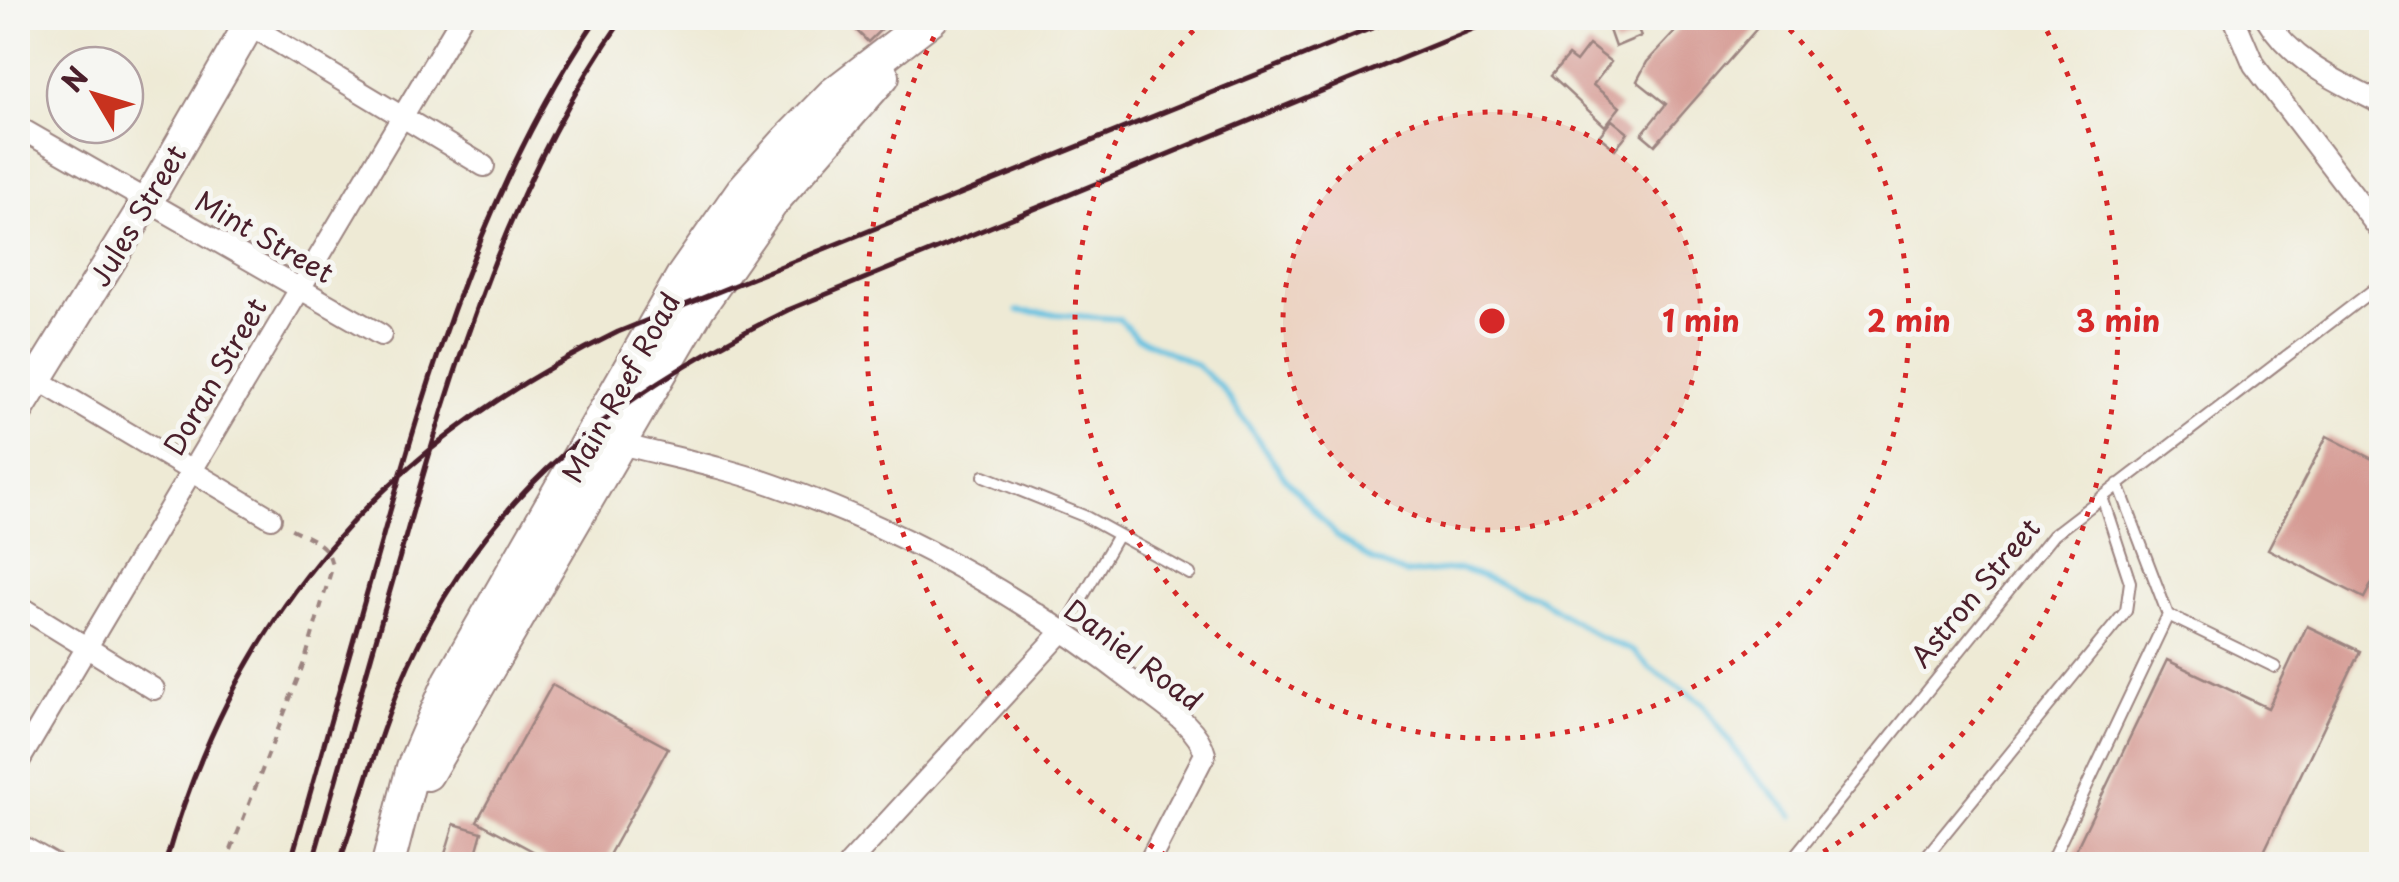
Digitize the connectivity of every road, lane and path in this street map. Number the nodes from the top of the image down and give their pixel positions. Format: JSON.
{"nodes":[{"id":1,"x":461,"y":18,"type":"edge"},
{"id":2,"x":934,"y":18,"type":"edge"},
{"id":3,"x":2234,"y":18,"type":"edge"},
{"id":4,"x":2266,"y":18,"type":"edge"},
{"id":5,"x":246,"y":20,"type":"edge"},
{"id":6,"x":2382,"y":104,"type":"edge"},
{"id":7,"x":400,"y":117,"type":"junction"},
{"id":8,"x":18,"y":126,"type":"edge"},
{"id":9,"x":484,"y":166,"type":"dead end"},
{"id":10,"x":147,"y":199,"type":"junction"},
{"id":11,"x":2382,"y":233,"type":"edge"},
{"id":12,"x":2382,"y":283,"type":"edge"},
{"id":13,"x":297,"y":287,"type":"junction"},
{"id":14,"x":381,"y":335,"type":"dead end"},
{"id":15,"x":27,"y":374,"type":"edge"},
{"id":16,"x":18,"y":410,"type":"edge"},
{"id":17,"x":606,"y":440,"type":"junction"},
{"id":18,"x":192,"y":471,"type":"junction"},
{"id":19,"x":984,"y":476,"type":"dead end"},
{"id":20,"x":2118,"y":484,"type":"junction"},
{"id":21,"x":2102,"y":497,"type":"junction"},
{"id":22,"x":271,"y":518,"type":"joint"},
{"id":23,"x":1118,"y":534,"type":"junction"},
{"id":24,"x":1190,"y":574,"type":"dead end"},
{"id":25,"x":18,"y":605,"type":"edge"},
{"id":26,"x":2168,"y":615,"type":"junction"},
{"id":27,"x":1062,"y":632,"type":"junction"},
{"id":28,"x":87,"y":647,"type":"junction"},
{"id":29,"x":2275,"y":668,"type":"dead end"},
{"id":30,"x":154,"y":690,"type":"dead end"},
{"id":31,"x":18,"y":762,"type":"edge"},
{"id":32,"x":18,"y":844,"type":"edge"},
{"id":33,"x":231,"y":850,"type":"dead end"},
{"id":34,"x":53,"y":864,"type":"edge"},
{"id":35,"x":388,"y":864,"type":"edge"},
{"id":36,"x":848,"y":864,"type":"edge"},
{"id":37,"x":1148,"y":864,"type":"edge"},
{"id":38,"x":1788,"y":864,"type":"edge"},
{"id":39,"x":1920,"y":864,"type":"edge"},
{"id":40,"x":2050,"y":864,"type":"edge"}],
"edges":[{"from":1,"to":7,"type":"street","name":"Doran Street"},
{"from":2,"to":17,"type":"main road","name":"Main Reef Road"},
{"from":3,"to":11,"type":"street"},
{"from":4,"to":6,"type":"street"},
{"from":5,"to":7,"type":"street"},
{"from":5,"to":10,"type":"main road","name":"Jules Street"},
{"from":7,"to":9,"type":"street"},
{"from":7,"to":13,"type":"street","name":"Doran Street"},
{"from":8,"to":10,"type":"street","name":"Mint Street"},
{"from":10,"to":13,"type":"street","name":"Mint Street"},
{"from":10,"to":15,"type":"main road","name":"Jules Street"},
{"from":12,"to":20,"type":"lane","name":"Astron Street"},
{"from":13,"to":14,"type":"street","name":"Mint Street"},
{"from":13,"to":18,"type":"street","name":"Doran Street"},
{"from":15,"to":16,"type":"main road","name":"Jules Street"},
{"from":15,"to":18,"type":"street"},
{"from":17,"to":27,"type":"street","name":"Daniel Road"},
{"from":17,"to":35,"type":"main road","name":"Main Reef Road"},
{"from":18,"to":22,"type":"street"},
{"from":18,"to":28,"type":"street","name":"Doran Street"},
{"from":19,"to":23,"type":"lane"},
{"from":20,"to":21,"type":"lane","name":"Astron Street"},
{"from":20,"to":26,"type":"lane"},
{"from":21,"to":38,"type":"lane","name":"Astron Street"},
{"from":21,"to":39,"type":"lane"},
{"from":22,"to":33,"type":"path"},
{"from":23,"to":24,"type":"lane"},
{"from":23,"to":27,"type":"lane"},
{"from":25,"to":28,"type":"street"},
{"from":26,"to":29,"type":"lane"},
{"from":26,"to":40,"type":"lane"},
{"from":27,"to":36,"type":"street"},
{"from":27,"to":37,"type":"street","name":"Daniel Road"},
{"from":28,"to":30,"type":"street"},
{"from":28,"to":31,"type":"street","name":"Doran Street"},
{"from":32,"to":34,"type":"street"}]}
